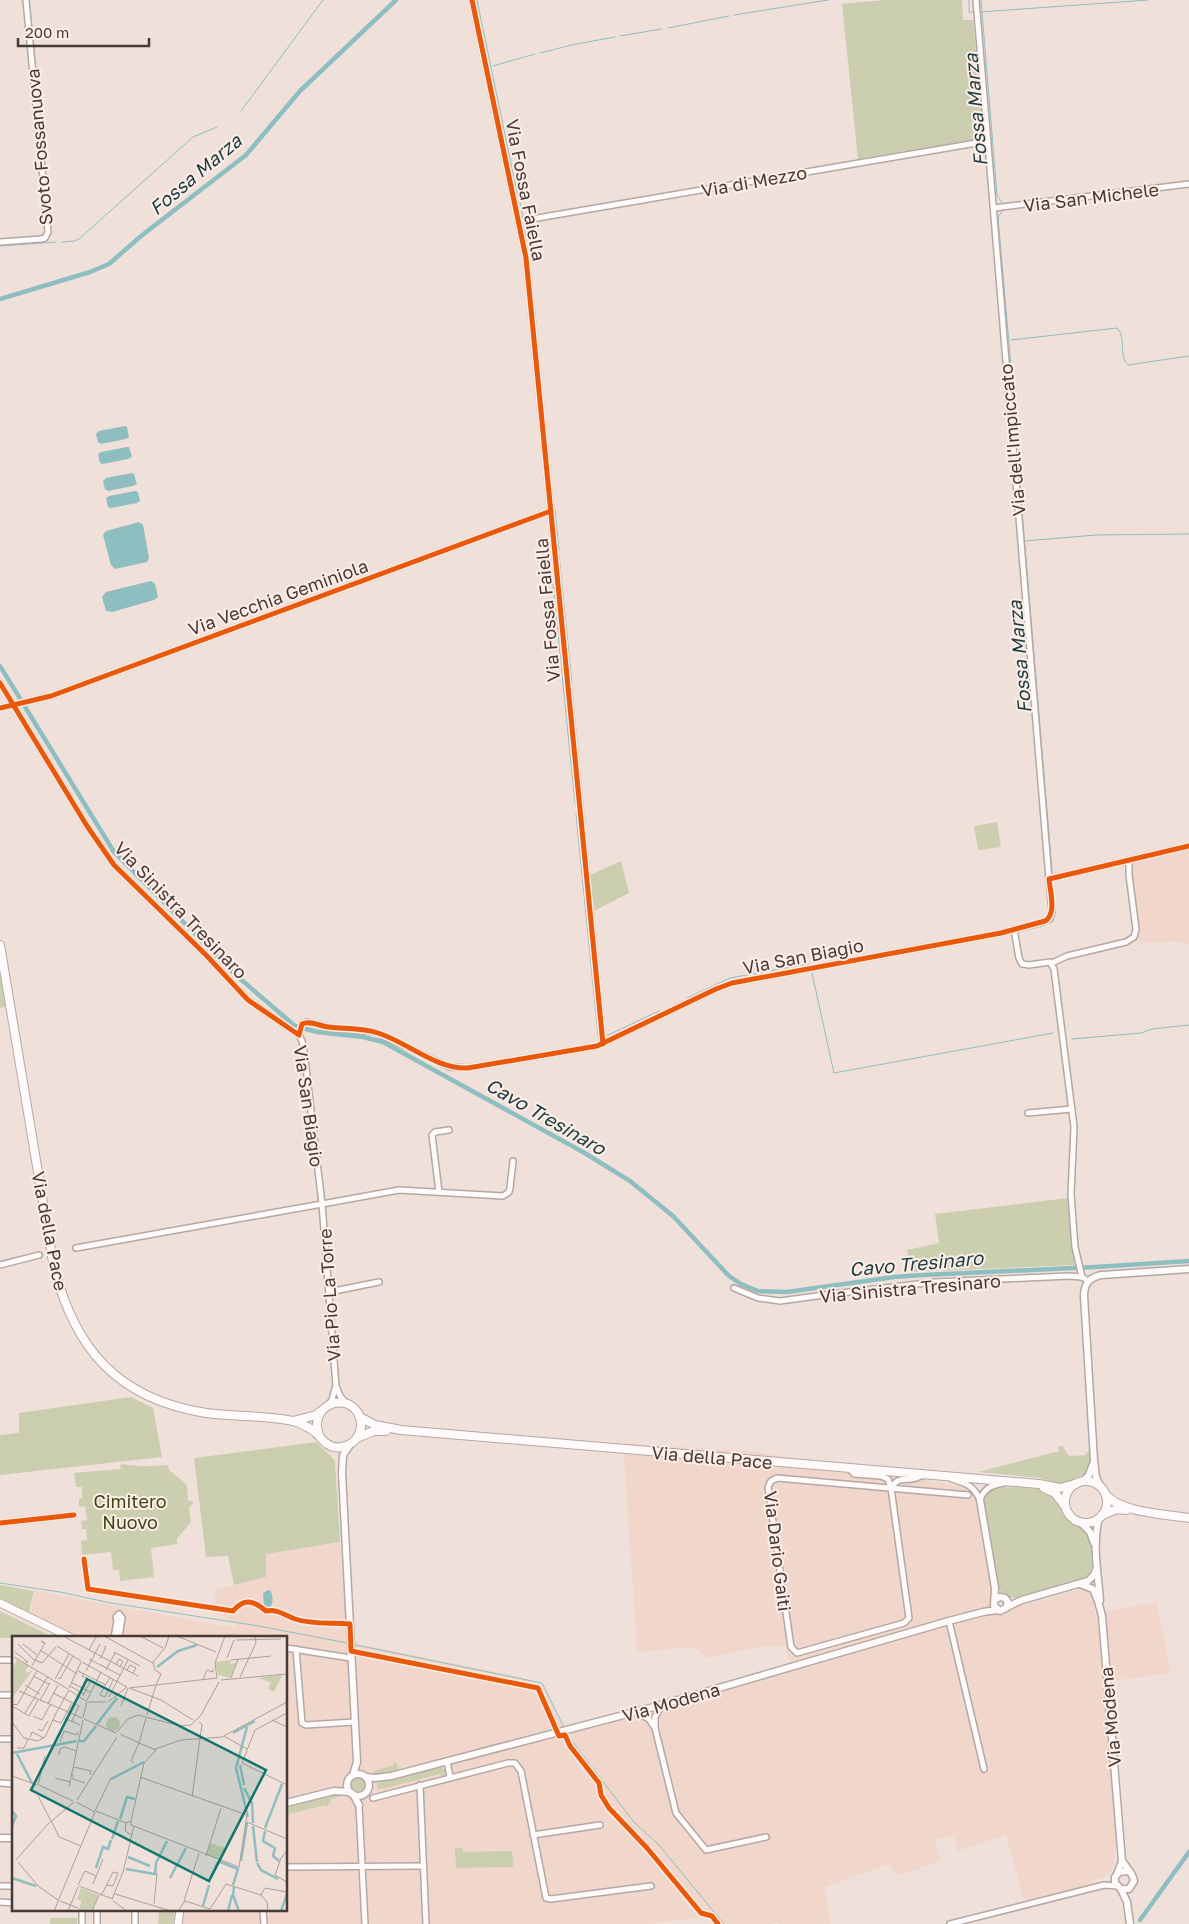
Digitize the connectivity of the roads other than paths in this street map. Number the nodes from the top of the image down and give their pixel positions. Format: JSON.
{"nodes":[{"id":1,"x":26,"y":0,"type":"edge"},
{"id":2,"x":472,"y":0,"type":"edge"},
{"id":3,"x":976,"y":0,"type":"edge"},
{"id":4,"x":988,"y":141,"type":"junction"},
{"id":5,"x":1189,"y":184,"type":"edge"},
{"id":6,"x":994,"y":208,"type":"junction"},
{"id":7,"x":520,"y":221,"type":"junction"},
{"id":8,"x":0,"y":242,"type":"edge"},
{"id":9,"x":551,"y":511,"type":"junction"},
{"id":10,"x":0,"y":684,"type":"edge"},
{"id":11,"x":14,"y":705,"type":"junction"},
{"id":12,"x":0,"y":708,"type":"edge"},
{"id":13,"x":1189,"y":846,"type":"edge"},
{"id":14,"x":1129,"y":860,"type":"junction"},
{"id":15,"x":1049,"y":879,"type":"junction"},
{"id":16,"x":1014,"y":929,"type":"junction"},
{"id":17,"x":0,"y":945,"type":"edge"},
{"id":18,"x":1052,"y":963,"type":"junction"},
{"id":19,"x":301,"y":1031,"type":"junction"},
{"id":20,"x":604,"y":1044,"type":"junction"},
{"id":21,"x":1072,"y":1109,"type":"junction"},
{"id":22,"x":1028,"y":1113,"type":"dead end"},
{"id":23,"x":449,"y":1130,"type":"dead end"},
{"id":24,"x":513,"y":1161,"type":"dead end"},
{"id":25,"x":438,"y":1192,"type":"junction"},
{"id":26,"x":322,"y":1204,"type":"junction"},
{"id":27,"x":76,"y":1248,"type":"dead end"},
{"id":28,"x":39,"y":1255,"type":"dead end"},
{"id":29,"x":0,"y":1265,"type":"edge"},
{"id":30,"x":1189,"y":1269,"type":"edge"},
{"id":31,"x":1081,"y":1275,"type":"junction"},
{"id":32,"x":1088,"y":1281,"type":"junction"},
{"id":33,"x":379,"y":1282,"type":"dead end"},
{"id":34,"x":734,"y":1288,"type":"dead end"},
{"id":35,"x":329,"y":1292,"type":"junction"},
{"id":36,"x":336,"y":1386,"type":"junction"},
{"id":37,"x":348,"y":1405,"type":"junction"},
{"id":38,"x":327,"y":1406,"type":"junction"},
{"id":39,"x":320,"y":1412,"type":"junction"},
{"id":40,"x":360,"y":1417,"type":"junction"},
{"id":41,"x":293,"y":1421,"type":"junction"},
{"id":42,"x":401,"y":1430,"type":"junction"},
{"id":43,"x":319,"y":1435,"type":"junction"},
{"id":44,"x":357,"y":1438,"type":"junction"},
{"id":45,"x":350,"y":1444,"type":"junction"},
{"id":46,"x":333,"y":1447,"type":"junction"},
{"id":47,"x":1094,"y":1460,"type":"junction"},
{"id":48,"x":849,"y":1468,"type":"junction"},
{"id":49,"x":342,"y":1473,"type":"junction"},
{"id":50,"x":924,"y":1474,"type":"junction"},
{"id":51,"x":942,"y":1476,"type":"junction"},
{"id":52,"x":1083,"y":1481,"type":"junction"},
{"id":53,"x":1012,"y":1482,"type":"junction"},
{"id":54,"x":1022,"y":1483,"type":"junction"},
{"id":55,"x":1074,"y":1484,"type":"junction"},
{"id":56,"x":1100,"y":1486,"type":"junction"},
{"id":57,"x":891,"y":1488,"type":"junction"},
{"id":58,"x":968,"y":1495,"type":"dead end"},
{"id":59,"x":1105,"y":1495,"type":"junction"},
{"id":60,"x":980,"y":1500,"type":"junction"},
{"id":61,"x":1065,"y":1507,"type":"junction"},
{"id":62,"x":1145,"y":1511,"type":"junction"},
{"id":63,"x":74,"y":1515,"type":"dead end"},
{"id":64,"x":1100,"y":1516,"type":"junction"},
{"id":65,"x":1189,"y":1518,"type":"edge"},
{"id":66,"x":1080,"y":1522,"type":"junction"},
{"id":67,"x":0,"y":1523,"type":"edge"},
{"id":68,"x":1096,"y":1552,"type":"junction"},
{"id":69,"x":1097,"y":1568,"type":"junction"},
{"id":70,"x":1080,"y":1584,"type":"junction"},
{"id":71,"x":996,"y":1588,"type":"junction"},
{"id":72,"x":1004,"y":1598,"type":"junction"},
{"id":73,"x":995,"y":1600,"type":"junction"},
{"id":74,"x":1022,"y":1600,"type":"junction"},
{"id":75,"x":0,"y":1603,"type":"edge"},
{"id":76,"x":1007,"y":1607,"type":"junction"},
{"id":77,"x":998,"y":1610,"type":"junction"},
{"id":78,"x":983,"y":1612,"type":"junction"},
{"id":79,"x":1102,"y":1616,"type":"junction"},
{"id":80,"x":949,"y":1621,"type":"junction"},
{"id":81,"x":68,"y":1636,"type":"edge"},
{"id":82,"x":114,"y":1636,"type":"edge"},
{"id":83,"x":119,"y":1636,"type":"edge"},
{"id":84,"x":852,"y":1638,"type":"junction"},
{"id":85,"x":288,"y":1648,"type":"edge"},
{"id":86,"x":296,"y":1649,"type":"junction"},
{"id":87,"x":855,"y":1649,"type":"junction"},
{"id":88,"x":352,"y":1658,"type":"junction"},
{"id":89,"x":663,"y":1704,"type":"junction"},
{"id":90,"x":650,"y":1708,"type":"junction"},
{"id":91,"x":637,"y":1712,"type":"junction"},
{"id":92,"x":655,"y":1717,"type":"junction"},
{"id":93,"x":649,"y":1719,"type":"junction"},
{"id":94,"x":354,"y":1722,"type":"junction"},
{"id":95,"x":655,"y":1728,"type":"junction"},
{"id":96,"x":357,"y":1762,"type":"junction"},
{"id":97,"x":447,"y":1762,"type":"junction"},
{"id":98,"x":984,"y":1769,"type":"dead end"},
{"id":99,"x":353,"y":1775,"type":"junction"},
{"id":100,"x":364,"y":1776,"type":"junction"},
{"id":101,"x":391,"y":1776,"type":"junction"},
{"id":102,"x":450,"y":1777,"type":"junction"},
{"id":103,"x":348,"y":1782,"type":"junction"},
{"id":104,"x":420,"y":1785,"type":"junction"},
{"id":105,"x":368,"y":1788,"type":"junction"},
{"id":106,"x":334,"y":1791,"type":"junction"},
{"id":107,"x":352,"y":1793,"type":"junction"},
{"id":108,"x":362,"y":1794,"type":"junction"},
{"id":109,"x":373,"y":1798,"type":"dead end"},
{"id":110,"x":288,"y":1802,"type":"edge"},
{"id":111,"x":359,"y":1804,"type":"junction"},
{"id":112,"x":600,"y":1825,"type":"dead end"},
{"id":113,"x":533,"y":1835,"type":"junction"},
{"id":114,"x":766,"y":1837,"type":"dead end"},
{"id":115,"x":1122,"y":1861,"type":"junction"},
{"id":116,"x":424,"y":1866,"type":"junction"},
{"id":117,"x":288,"y":1867,"type":"edge"},
{"id":118,"x":362,"y":1867,"type":"junction"},
{"id":119,"x":1128,"y":1871,"type":"junction"},
{"id":120,"x":1116,"y":1876,"type":"junction"},
{"id":121,"x":1104,"y":1885,"type":"junction"},
{"id":122,"x":651,"y":1886,"type":"dead end"},
{"id":123,"x":1118,"y":1887,"type":"junction"},
{"id":124,"x":1132,"y":1887,"type":"junction"},
{"id":125,"x":1127,"y":1902,"type":"junction"},
{"id":126,"x":365,"y":1924,"type":"edge"},
{"id":127,"x":426,"y":1924,"type":"edge"},
{"id":128,"x":950,"y":1924,"type":"edge"},
{"id":129,"x":1130,"y":1924,"type":"edge"}],
"edges":[{"from":1,"to":8,"type":"street","name":"Svoto Fossanuova"},
{"from":2,"to":7,"type":"street","name":"Via Fossa Faiella"},
{"from":3,"to":4,"type":"street","name":"Via dell'Impiccato"},
{"from":4,"to":6,"type":"street","name":"Via dell'Impiccato"},
{"from":4,"to":7,"type":"street","name":"Via di Mezzo"},
{"from":5,"to":6,"type":"street","name":"Via San Michele"},
{"from":6,"to":15,"type":"street","name":"Via dell'Impiccato"},
{"from":7,"to":9,"type":"street","name":"Via Fossa Faiella"},
{"from":9,"to":11,"type":"street","name":"Via Vecchia Geminiola"},
{"from":9,"to":20,"type":"street","name":"Via Fossa Faiella"},
{"from":10,"to":11,"type":"street","name":"Via Sinistra Tresinaro"},
{"from":11,"to":12,"type":"street","name":"Via Vecchia Geminiola"},
{"from":11,"to":19,"type":"street","name":"Via Sinistra Tresinaro"},
{"from":13,"to":14,"type":"street"},
{"from":14,"to":15,"type":"street"},
{"from":14,"to":18,"type":"street"},
{"from":15,"to":16,"type":"street","name":"Via dell'Impiccato"},
{"from":16,"to":18,"type":"street"},
{"from":16,"to":20,"type":"street","name":"Via San Biagio"},
{"from":17,"to":41,"type":"main road","name":"Via della Pace"},
{"from":18,"to":21,"type":"street"},
{"from":19,"to":20,"type":"street","name":"Via San Biagio"},
{"from":19,"to":26,"type":"street","name":"Via San Biagio"},
{"from":21,"to":22,"type":"street"},
{"from":21,"to":31,"type":"street"},
{"from":23,"to":25,"type":"street"},
{"from":24,"to":25,"type":"street"},
{"from":25,"to":26,"type":"street"},
{"from":26,"to":27,"type":"street"},
{"from":26,"to":35,"type":"street","name":"Via Pio La Torre"},
{"from":28,"to":29,"type":"street"},
{"from":30,"to":32,"type":"street"},
{"from":31,"to":32,"type":"street"},
{"from":31,"to":34,"type":"street","name":"Via Sinistra Tresinaro"},
{"from":32,"to":47,"type":"street"},
{"from":33,"to":35,"type":"street"},
{"from":35,"to":36,"type":"street","name":"Via Pio La Torre"},
{"from":36,"to":37,"type":"street","name":"Via Pio La Torre"},
{"from":36,"to":38,"type":"street","name":"Via Pio La Torre"},
{"from":37,"to":38,"type":"main road"},
{"from":37,"to":40,"type":"main road"},
{"from":38,"to":39,"type":"main road"},
{"from":39,"to":41,"type":"main road","name":"Via della Pace"},
{"from":39,"to":43,"type":"main road"},
{"from":40,"to":42,"type":"main road","name":"Via della Pace"},
{"from":40,"to":44,"type":"main road"},
{"from":41,"to":43,"type":"main road","name":"Via della Pace"},
{"from":42,"to":44,"type":"main road","name":"Via della Pace"},
{"from":42,"to":48,"type":"main road","name":"Via della Pace"},
{"from":43,"to":46,"type":"main road"},
{"from":44,"to":45,"type":"main road"},
{"from":45,"to":46,"type":"main road"},
{"from":45,"to":49,"type":"street"},
{"from":46,"to":49,"type":"street"},
{"from":47,"to":52,"type":"street"},
{"from":47,"to":56,"type":"street"},
{"from":48,"to":50,"type":"main road","name":"Via della Pace"},
{"from":48,"to":57,"type":"street","name":"Via Dario Gaiti"},
{"from":49,"to":88,"type":"street"},
{"from":50,"to":51,"type":"main road","name":"Via della Pace"},
{"from":50,"to":57,"type":"street","name":"Via Dario Gaiti"},
{"from":51,"to":53,"type":"main road","name":"Via della Pace"},
{"from":51,"to":60,"type":"street"},
{"from":52,"to":55,"type":"main road","name":"Via della Pace"},
{"from":52,"to":56,"type":"main road"},
{"from":53,"to":54,"type":"main road","name":"Via della Pace"},
{"from":53,"to":60,"type":"street"},
{"from":54,"to":55,"type":"main road","name":"Via della Pace"},
{"from":54,"to":61,"type":"main road","name":"Via della Pace"},
{"from":55,"to":61,"type":"main road"},
{"from":56,"to":59,"type":"main road"},
{"from":57,"to":58,"type":"street","name":"Via Dario Gaiti"},
{"from":57,"to":84,"type":"street","name":"Via Dario Gaiti"},
{"from":57,"to":84,"type":"street","name":"Via Dario Gaiti"},
{"from":59,"to":62,"type":"main road"},
{"from":59,"to":64,"type":"main road"},
{"from":60,"to":71,"type":"street"},
{"from":61,"to":66,"type":"main road","name":"Via della Pace"},
{"from":62,"to":64,"type":"main road"},
{"from":62,"to":65,"type":"main road"},
{"from":63,"to":67,"type":"street"},
{"from":64,"to":66,"type":"main road"},
{"from":64,"to":68,"type":"street"},
{"from":66,"to":68,"type":"street"},
{"from":68,"to":69,"type":"street"},
{"from":69,"to":70,"type":"street","name":"Via Modena"},
{"from":69,"to":79,"type":"street"},
{"from":70,"to":74,"type":"street","name":"Via Modena"},
{"from":70,"to":79,"type":"street","name":"Via Modena"},
{"from":71,"to":72,"type":"street"},
{"from":71,"to":73,"type":"street"},
{"from":72,"to":73,"type":"street","name":"Via Modena"},
{"from":72,"to":74,"type":"street","name":"Via Modena"},
{"from":72,"to":76,"type":"street"},
{"from":73,"to":77,"type":"street"},
{"from":73,"to":78,"type":"street","name":"Via Modena"},
{"from":74,"to":76,"type":"street","name":"Via Modena"},
{"from":75,"to":81,"type":"main road"},
{"from":76,"to":77,"type":"street","name":"Via Modena"},
{"from":77,"to":78,"type":"street","name":"Via Modena"},
{"from":78,"to":80,"type":"street","name":"Via Modena"},
{"from":79,"to":115,"type":"street","name":"Via Modena"},
{"from":80,"to":87,"type":"street","name":"Via Modena"},
{"from":80,"to":98,"type":"street"},
{"from":82,"to":83,"type":"street"},
{"from":84,"to":87,"type":"street"},
{"from":85,"to":86,"type":"street"},
{"from":86,"to":88,"type":"street"},
{"from":86,"to":94,"type":"street"},
{"from":87,"to":89,"type":"street","name":"Via Modena"},
{"from":88,"to":94,"type":"street"},
{"from":89,"to":90,"type":"street","name":"Via Modena"},
{"from":89,"to":92,"type":"street"},
{"from":90,"to":91,"type":"street","name":"Via Modena"},
{"from":90,"to":92,"type":"street"},
{"from":90,"to":93,"type":"street"},
{"from":91,"to":93,"type":"street"},
{"from":91,"to":97,"type":"street","name":"Via Modena"},
{"from":92,"to":95,"type":"street"},
{"from":93,"to":95,"type":"street"},
{"from":94,"to":96,"type":"street"},
{"from":95,"to":114,"type":"street"},
{"from":96,"to":99,"type":"street"},
{"from":96,"to":100,"type":"street"},
{"from":97,"to":101,"type":"street","name":"Via Modena"},
{"from":97,"to":102,"type":"street"},
{"from":99,"to":100,"type":"street"},
{"from":99,"to":103,"type":"street"},
{"from":100,"to":101,"type":"street","name":"Via Modena"},
{"from":100,"to":105,"type":"street"},
{"from":101,"to":105,"type":"street","name":"Via Modena"},
{"from":102,"to":104,"type":"street"},
{"from":102,"to":113,"type":"street"},
{"from":103,"to":106,"type":"street"},
{"from":103,"to":107,"type":"street"},
{"from":104,"to":109,"type":"street"},
{"from":104,"to":116,"type":"street"},
{"from":105,"to":108,"type":"street"},
{"from":106,"to":107,"type":"street"},
{"from":106,"to":110,"type":"street"},
{"from":107,"to":108,"type":"street"},
{"from":107,"to":111,"type":"street"},
{"from":108,"to":111,"type":"street"},
{"from":111,"to":118,"type":"street"},
{"from":112,"to":113,"type":"street"},
{"from":113,"to":122,"type":"street"},
{"from":115,"to":119,"type":"street"},
{"from":115,"to":120,"type":"street"},
{"from":116,"to":118,"type":"street"},
{"from":116,"to":127,"type":"street"},
{"from":117,"to":118,"type":"street"},
{"from":118,"to":126,"type":"street"},
{"from":119,"to":120,"type":"street"},
{"from":119,"to":124,"type":"street"},
{"from":120,"to":121,"type":"street"},
{"from":120,"to":123,"type":"street"},
{"from":121,"to":123,"type":"street"},
{"from":121,"to":128,"type":"street"},
{"from":123,"to":124,"type":"street"},
{"from":123,"to":125,"type":"street"},
{"from":124,"to":125,"type":"street"},
{"from":125,"to":129,"type":"street"}]}
